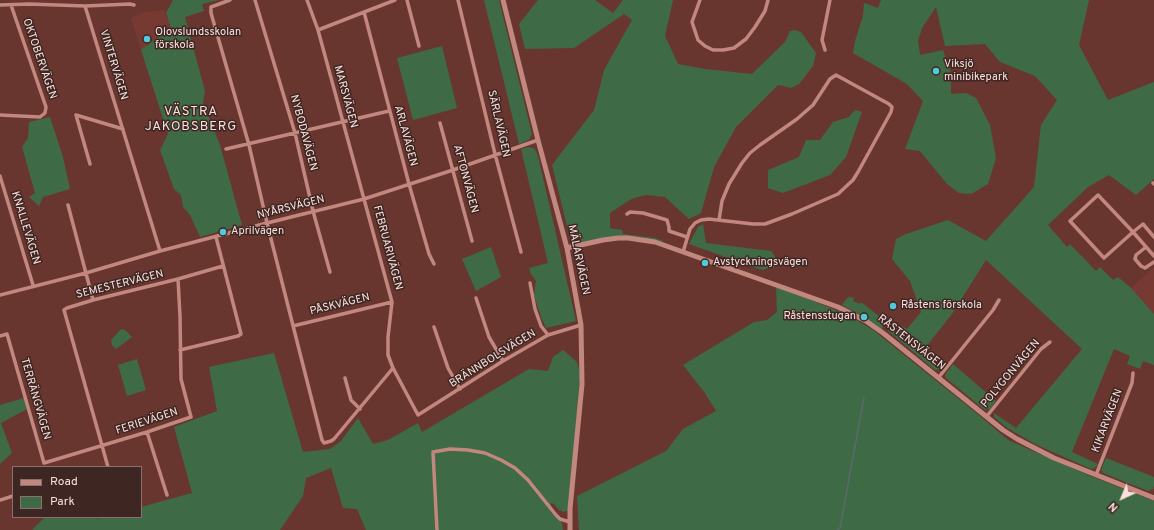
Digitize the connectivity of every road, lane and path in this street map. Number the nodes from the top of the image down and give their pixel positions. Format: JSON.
{"nodes":[{"id":1,"x":230,"y":0,"type":"edge"},
{"id":2,"x":255,"y":0,"type":"edge"},
{"id":3,"x":307,"y":0,"type":"edge"},
{"id":4,"x":395,"y":0,"type":"edge"},
{"id":5,"x":407,"y":0,"type":"edge"},
{"id":6,"x":458,"y":0,"type":"edge"},
{"id":7,"x":503,"y":0,"type":"edge"},
{"id":8,"x":700,"y":0,"type":"edge"},
{"id":9,"x":768,"y":0,"type":"edge"},
{"id":10,"x":830,"y":0,"type":"edge"},
{"id":11,"x":28,"y":2,"type":"edge"},
{"id":12,"x":131,"y":3,"type":"edge"},
{"id":13,"x":0,"y":5,"type":"edge"},
{"id":14,"x":11,"y":5,"type":"junction"},
{"id":15,"x":85,"y":6,"type":"junction"},
{"id":16,"x":364,"y":12,"type":"junction"},
{"id":17,"x":318,"y":30,"type":"junction"},
{"id":18,"x":419,"y":46,"type":"dead end"},
{"id":19,"x":825,"y":50,"type":"dead end"},
{"id":20,"x":389,"y":111,"type":"junction"},
{"id":21,"x":0,"y":115,"type":"edge"},
{"id":22,"x":343,"y":122,"type":"junction"},
{"id":23,"x":440,"y":123,"type":"dead end"},
{"id":24,"x":123,"y":129,"type":"junction"},
{"id":25,"x":295,"y":133,"type":"junction"},
{"id":26,"x":538,"y":140,"type":"junction"},
{"id":27,"x":249,"y":145,"type":"junction"},
{"id":28,"x":226,"y":149,"type":"dead end"},
{"id":29,"x":495,"y":154,"type":"junction"},
{"id":30,"x":90,"y":164,"type":"dead end"},
{"id":31,"x":453,"y":170,"type":"junction"},
{"id":32,"x":0,"y":176,"type":"edge"},
{"id":33,"x":409,"y":184,"type":"junction"},
{"id":34,"x":364,"y":199,"type":"junction"},
{"id":35,"x":68,"y":205,"type":"dead end"},
{"id":36,"x":314,"y":211,"type":"junction"},
{"id":37,"x":627,"y":214,"type":"dead end"},
{"id":38,"x":719,"y":220,"type":"junction"},
{"id":39,"x":267,"y":223,"type":"junction"},
{"id":40,"x":1133,"y":232,"type":"junction"},
{"id":41,"x":216,"y":237,"type":"junction"},
{"id":42,"x":687,"y":237,"type":"junction"},
{"id":43,"x":1154,"y":237,"type":"edge"},
{"id":44,"x":472,"y":241,"type":"dead end"},
{"id":45,"x":1146,"y":246,"type":"junction"},
{"id":46,"x":567,"y":248,"type":"junction"},
{"id":47,"x":160,"y":251,"type":"junction"},
{"id":48,"x":521,"y":252,"type":"dead end"},
{"id":49,"x":683,"y":252,"type":"junction"},
{"id":50,"x":1154,"y":256,"type":"edge"},
{"id":51,"x":1154,"y":262,"type":"edge"},
{"id":52,"x":434,"y":264,"type":"dead end"},
{"id":53,"x":223,"y":266,"type":"junction"},
{"id":54,"x":330,"y":272,"type":"dead end"},
{"id":55,"x":86,"y":273,"type":"junction"},
{"id":56,"x":178,"y":280,"type":"junction"},
{"id":57,"x":530,"y":283,"type":"dead end"},
{"id":58,"x":33,"y":285,"type":"junction"},
{"id":59,"x":0,"y":295,"type":"edge"},
{"id":60,"x":476,"y":298,"type":"dead end"},
{"id":61,"x":93,"y":300,"type":"junction"},
{"id":62,"x":999,"y":300,"type":"dead end"},
{"id":63,"x":392,"y":302,"type":"junction"},
{"id":64,"x":581,"y":325,"type":"junction"},
{"id":65,"x":293,"y":326,"type":"junction"},
{"id":66,"x":434,"y":327,"type":"dead end"},
{"id":67,"x":548,"y":335,"type":"junction"},
{"id":68,"x":0,"y":336,"type":"edge"},
{"id":69,"x":1050,"y":342,"type":"dead end"},
{"id":70,"x":180,"y":350,"type":"junction"},
{"id":71,"x":503,"y":361,"type":"junction"},
{"id":72,"x":393,"y":368,"type":"junction"},
{"id":73,"x":1133,"y":373,"type":"dead end"},
{"id":74,"x":939,"y":377,"type":"junction"},
{"id":75,"x":345,"y":378,"type":"dead end"},
{"id":76,"x":460,"y":389,"type":"junction"},
{"id":77,"x":360,"y":409,"type":"junction"},
{"id":78,"x":418,"y":415,"type":"joint"},
{"id":79,"x":987,"y":416,"type":"junction"},
{"id":80,"x":147,"y":432,"type":"junction"},
{"id":81,"x":102,"y":446,"type":"junction"},
{"id":82,"x":44,"y":463,"type":"junction"},
{"id":83,"x":42,"y":466,"type":"edge"},
{"id":84,"x":108,"y":466,"type":"edge"},
{"id":85,"x":1096,"y":475,"type":"junction"},
{"id":86,"x":167,"y":495,"type":"dead end"},
{"id":87,"x":12,"y":496,"type":"edge"},
{"id":88,"x":1153,"y":496,"type":"edge"},
{"id":89,"x":0,"y":500,"type":"edge"},
{"id":90,"x":570,"y":522,"type":"junction"},
{"id":91,"x":437,"y":530,"type":"edge"},
{"id":92,"x":570,"y":530,"type":"edge"}],
"edges":[{"from":1,"to":27,"type":"street"},
{"from":2,"to":25,"type":"street","name":"NYBODAVÄGEN"},
{"from":3,"to":17,"type":"street","name":"MARSVÄGEN"},
{"from":4,"to":16,"type":"street"},
{"from":5,"to":18,"type":"street"},
{"from":6,"to":29,"type":"street","name":"SÄRLAVÄGEN"},
{"from":7,"to":26,"type":"street","name":"MÄLARVÄGEN"},
{"from":8,"to":9,"type":"street"},
{"from":10,"to":19,"type":"street"},
{"from":11,"to":14,"type":"street"},
{"from":11,"to":15,"type":"street"},
{"from":12,"to":15,"type":"street"},
{"from":13,"to":14,"type":"street"},
{"from":14,"to":21,"type":"street","name":"OKTOBERVÄGEN"},
{"from":15,"to":24,"type":"street","name":"VINTERVÄGEN"},
{"from":16,"to":17,"type":"street"},
{"from":16,"to":20,"type":"street","name":"ARLAVÄGEN"},
{"from":17,"to":22,"type":"street","name":"MARSVÄGEN"},
{"from":20,"to":22,"type":"street"},
{"from":20,"to":33,"type":"street","name":"ARLAVÄGEN"},
{"from":22,"to":25,"type":"street"},
{"from":22,"to":34,"type":"street","name":"MARSVÄGEN"},
{"from":23,"to":31,"type":"street","name":"AFTONVÄGEN"},
{"from":24,"to":30,"type":"street"},
{"from":24,"to":47,"type":"street","name":"VINTERVÄGEN"},
{"from":25,"to":27,"type":"street"},
{"from":25,"to":36,"type":"street","name":"NYBODAVÄGEN"},
{"from":26,"to":29,"type":"street","name":"NYÅRSVÄGEN"},
{"from":26,"to":46,"type":"street","name":"MÄLARVÄGEN"},
{"from":27,"to":28,"type":"street"},
{"from":27,"to":39,"type":"street"},
{"from":29,"to":31,"type":"street","name":"NYÅRSVÄGEN"},
{"from":29,"to":48,"type":"street","name":"SÄRLAVÄGEN"},
{"from":31,"to":33,"type":"street","name":"NYÅRSVÄGEN"},
{"from":31,"to":44,"type":"street","name":"AFTONVÄGEN"},
{"from":32,"to":58,"type":"street","name":"KNALLEVÄGEN"},
{"from":33,"to":34,"type":"street","name":"NYÅRSVÄGEN"},
{"from":33,"to":52,"type":"street","name":"ARLAVÄGEN"},
{"from":34,"to":36,"type":"street","name":"NYÅRSVÄGEN"},
{"from":34,"to":63,"type":"street","name":"FEBRUARIVÄGEN"},
{"from":35,"to":55,"type":"street"},
{"from":36,"to":39,"type":"street","name":"NYÅRSVÄGEN"},
{"from":36,"to":54,"type":"street","name":"NYBODAVÄGEN"},
{"from":37,"to":42,"type":"street"},
{"from":38,"to":38,"type":"street"},
{"from":38,"to":42,"type":"street"},
{"from":39,"to":41,"type":"street","name":"NYÅRSVÄGEN"},
{"from":39,"to":65,"type":"street"},
{"from":40,"to":40,"type":"street"},
{"from":40,"to":43,"type":"street"},
{"from":40,"to":45,"type":"street"},
{"from":41,"to":47,"type":"street","name":"NYÅRSVÄGEN"},
{"from":41,"to":53,"type":"street"},
{"from":42,"to":49,"type":"street"},
{"from":45,"to":50,"type":"street"},
{"from":45,"to":51,"type":"street"},
{"from":46,"to":49,"type":"street","name":"RÅSTENSVÄGEN"},
{"from":46,"to":64,"type":"street","name":"MÄLARVÄGEN"},
{"from":47,"to":55,"type":"street","name":"NYÅRSVÄGEN"},
{"from":49,"to":74,"type":"street","name":"RÅSTENSVÄGEN"},
{"from":53,"to":56,"type":"street","name":"SEMESTERVÄGEN"},
{"from":53,"to":70,"type":"street"},
{"from":55,"to":58,"type":"street","name":"NYÅRSVÄGEN"},
{"from":55,"to":61,"type":"street"},
{"from":56,"to":61,"type":"street","name":"SEMESTERVÄGEN"},
{"from":56,"to":70,"type":"street","name":"FERIEVÄGEN"},
{"from":57,"to":67,"type":"street"},
{"from":58,"to":59,"type":"street","name":"NYÅRSVÄGEN"},
{"from":60,"to":71,"type":"street"},
{"from":61,"to":81,"type":"street","name":"SEMESTERVÄGEN"},
{"from":62,"to":74,"type":"street"},
{"from":63,"to":65,"type":"street","name":"PÅSKVÄGEN"},
{"from":63,"to":72,"type":"street","name":"FEBRUARIVÄGEN"},
{"from":64,"to":67,"type":"street","name":"BRÄNNBOLSVÄGEN"},
{"from":64,"to":90,"type":"street","name":"MÄLARVÄGEN"},
{"from":65,"to":77,"type":"street"},
{"from":66,"to":76,"type":"street"},
{"from":67,"to":71,"type":"street","name":"BRÄNNBOLSVÄGEN"},
{"from":68,"to":82,"type":"street","name":"TERRÄNGVÄGEN"},
{"from":69,"to":79,"type":"street","name":"POLYGONVÄGEN"},
{"from":70,"to":80,"type":"street","name":"FERIEVÄGEN"},
{"from":71,"to":76,"type":"street","name":"BRÄNNBOLSVÄGEN"},
{"from":72,"to":77,"type":"street"},
{"from":72,"to":78,"type":"street","name":"FEBRUARIVÄGEN"},
{"from":73,"to":85,"type":"street","name":"KIKARVÄGEN"},
{"from":74,"to":79,"type":"street","name":"RÅSTENSVÄGEN"},
{"from":75,"to":77,"type":"street"},
{"from":76,"to":78,"type":"street","name":"BRÄNNBOLSVÄGEN"},
{"from":79,"to":85,"type":"street","name":"RÅSTENSVÄGEN"},
{"from":80,"to":81,"type":"street","name":"FERIEVÄGEN"},
{"from":80,"to":86,"type":"street"},
{"from":81,"to":82,"type":"street","name":"FERIEVÄGEN"},
{"from":81,"to":84,"type":"street","name":"SEMESTERVÄGEN"},
{"from":82,"to":83,"type":"street"},
{"from":85,"to":88,"type":"street","name":"RÅSTENSVÄGEN"},
{"from":87,"to":89,"type":"street"},
{"from":90,"to":91,"type":"street"},
{"from":90,"to":92,"type":"street","name":"MÄLARVÄGEN"}]}
